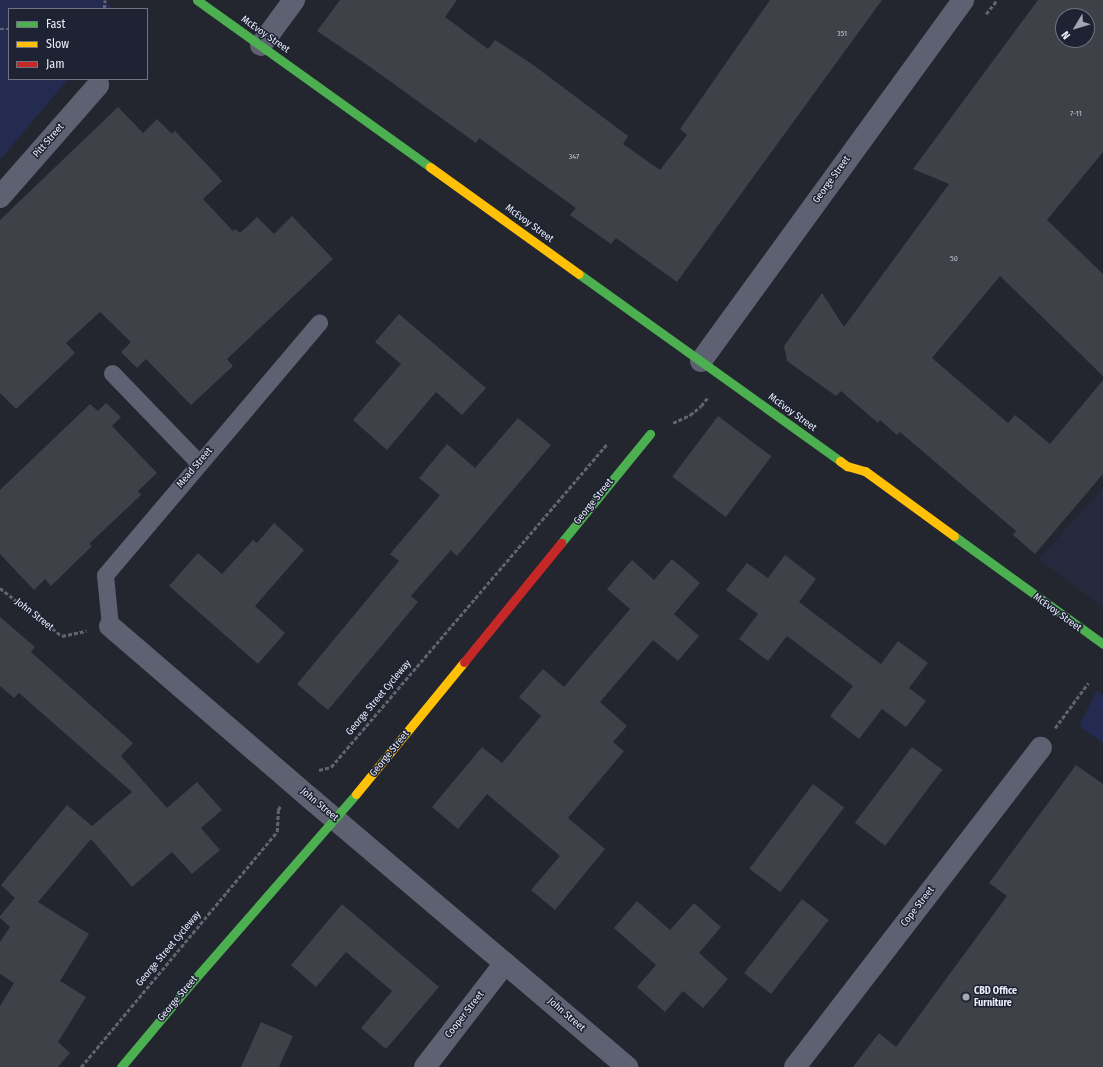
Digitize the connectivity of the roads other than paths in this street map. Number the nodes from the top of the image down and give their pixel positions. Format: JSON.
{"nodes":[{"id":1,"x":197,"y":0,"type":"edge"},
{"id":2,"x":294,"y":0,"type":"edge"},
{"id":3,"x":963,"y":0,"type":"edge"},
{"id":4,"x":261,"y":45,"type":"junction"},
{"id":5,"x":98,"y":85,"type":"dead end"},
{"id":6,"x":0,"y":197,"type":"edge"},
{"id":7,"x":319,"y":323,"type":"dead end"},
{"id":8,"x":701,"y":361,"type":"junction"},
{"id":9,"x":112,"y":373,"type":"dead end"},
{"id":10,"x":650,"y":434,"type":"road end"},
{"id":11,"x":199,"y":463,"type":"junction"},
{"id":12,"x":847,"y":466,"type":"junction"},
{"id":13,"x":853,"y":476,"type":"dead end"},
{"id":14,"x":110,"y":626,"type":"joint"},
{"id":15,"x":1103,"y":644,"type":"edge"},
{"id":16,"x":1041,"y":748,"type":"road end"},
{"id":17,"x":336,"y":819,"type":"junction"},
{"id":18,"x":505,"y":963,"type":"junction"},
{"id":19,"x":121,"y":1067,"type":"edge"},
{"id":20,"x":425,"y":1067,"type":"edge"},
{"id":21,"x":627,"y":1067,"type":"edge"},
{"id":22,"x":794,"y":1067,"type":"edge"}],
"edges":[{"from":1,"to":4,"type":"main road","name":"McEvoy Street"},
{"from":2,"to":4,"type":"street"},
{"from":3,"to":8,"type":"street","name":"George Street"},
{"from":4,"to":8,"type":"main road","name":"McEvoy Street"},
{"from":5,"to":6,"type":"street","name":"Pitt Street"},
{"from":7,"to":11,"type":"lane","name":"Mead Street"},
{"from":8,"to":12,"type":"main road","name":"McEvoy Street"},
{"from":9,"to":11,"type":"lane"},
{"from":10,"to":17,"type":"main road","name":"George Street"},
{"from":11,"to":14,"type":"lane","name":"Mead Street"},
{"from":12,"to":13,"type":"main road","name":"McEvoy Street"},
{"from":12,"to":15,"type":"main road","name":"McEvoy Street"},
{"from":14,"to":17,"type":"street","name":"John Street"},
{"from":16,"to":22,"type":"street","name":"Cope Street"},
{"from":17,"to":18,"type":"street","name":"John Street"},
{"from":17,"to":19,"type":"main road","name":"George Street"},
{"from":18,"to":20,"type":"street","name":"Cooper Street"},
{"from":18,"to":21,"type":"street","name":"John Street"}]}
